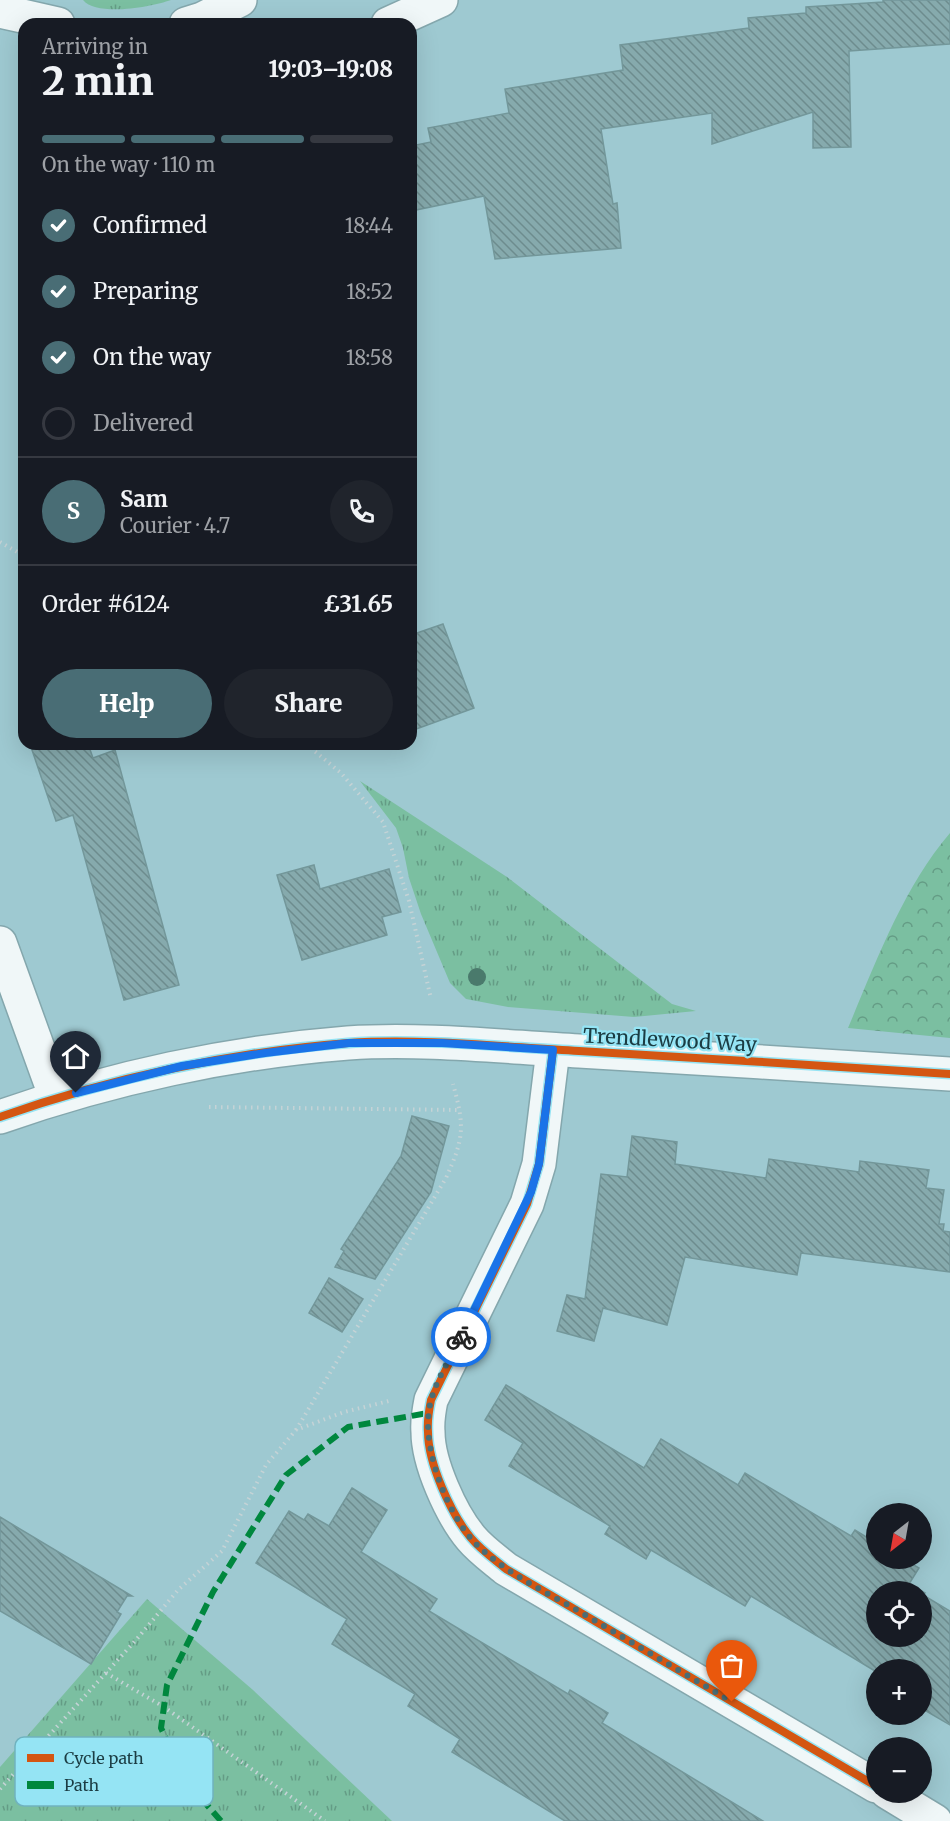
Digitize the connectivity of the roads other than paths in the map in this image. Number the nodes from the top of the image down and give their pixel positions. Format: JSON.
{"nodes":[{"id":1,"x":240,"y":0,"type":"edge"},
{"id":2,"x":441,"y":0,"type":"edge"},
{"id":3,"x":0,"y":11,"type":"edge"},
{"id":4,"x":31,"y":18,"type":"edge"},
{"id":5,"x":204,"y":18,"type":"edge"},
{"id":6,"x":401,"y":18,"type":"edge"},
{"id":7,"x":0,"y":944,"type":"edge"},
{"id":8,"x":553,"y":1050,"type":"junction"},
{"id":9,"x":950,"y":1074,"type":"edge"},
{"id":10,"x":56,"y":1098,"type":"junction"},
{"id":11,"x":0,"y":1117,"type":"edge"},
{"id":12,"x":866,"y":1780,"type":"edge"},
{"id":13,"x":905,"y":1803,"type":"edge"},
{"id":14,"x":935,"y":1821,"type":"edge"}],
"edges":[{"from":1,"to":5,"type":"street"},
{"from":2,"to":6,"type":"street"},
{"from":3,"to":4,"type":"street"},
{"from":7,"to":10,"type":"street"},
{"from":8,"to":9,"type":"street","name":"Trendlewood Way"},
{"from":8,"to":10,"type":"street","name":"Trendlewood Way"},
{"from":8,"to":12,"type":"street"},
{"from":10,"to":11,"type":"street","name":"Trendlewood Way"},
{"from":13,"to":14,"type":"street"}]}
